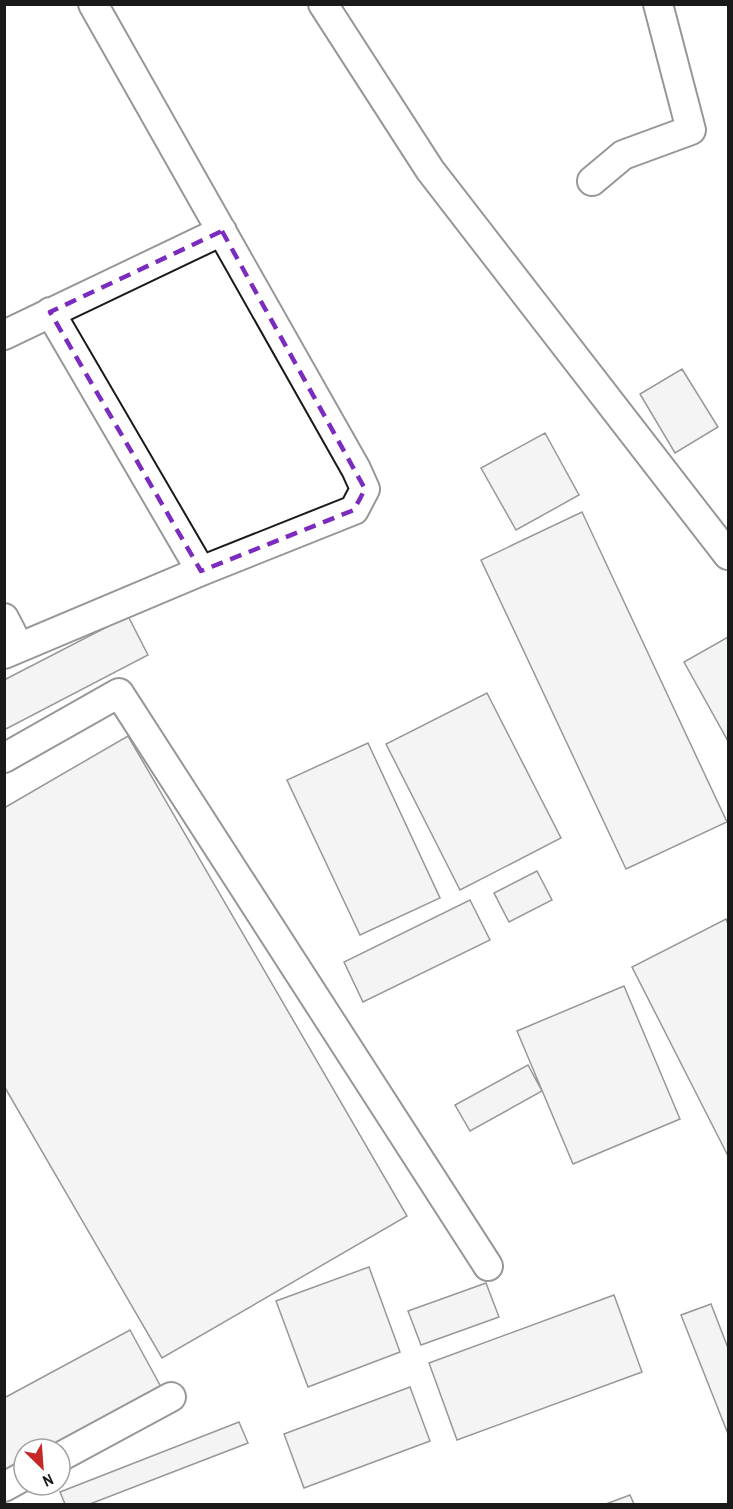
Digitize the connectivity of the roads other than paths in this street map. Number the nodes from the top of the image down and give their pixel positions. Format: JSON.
{"nodes":[{"id":1,"x":93,"y":4,"type":"edge"},
{"id":2,"x":323,"y":4,"type":"edge"},
{"id":3,"x":658,"y":4,"type":"edge"},
{"id":4,"x":592,"y":181,"type":"dead end"},
{"id":5,"x":222,"y":231,"type":"junction"},
{"id":6,"x":50,"y":312,"type":"junction"},
{"id":7,"x":4,"y":335,"type":"edge"},
{"id":8,"x":727,"y":550,"type":"edge"},
{"id":9,"x":201,"y":571,"type":"junction"},
{"id":10,"x":4,"y":618,"type":"edge"},
{"id":11,"x":12,"y":650,"type":"edge"},
{"id":12,"x":4,"y":758,"type":"edge"},
{"id":13,"x":488,"y":1266,"type":"dead end"},
{"id":14,"x":171,"y":1397,"type":"dead end"},
{"id":15,"x":72,"y":1451,"type":"edge"}],
"edges":[{"from":1,"to":5,"type":"street"},
{"from":2,"to":8,"type":"street"},
{"from":3,"to":4,"type":"street"},
{"from":5,"to":6,"type":"street"},
{"from":5,"to":9,"type":"street"},
{"from":6,"to":7,"type":"street"},
{"from":6,"to":9,"type":"street"},
{"from":9,"to":11,"type":"street"},
{"from":10,"to":11,"type":"street"},
{"from":12,"to":13,"type":"street"},
{"from":14,"to":15,"type":"street"}]}
